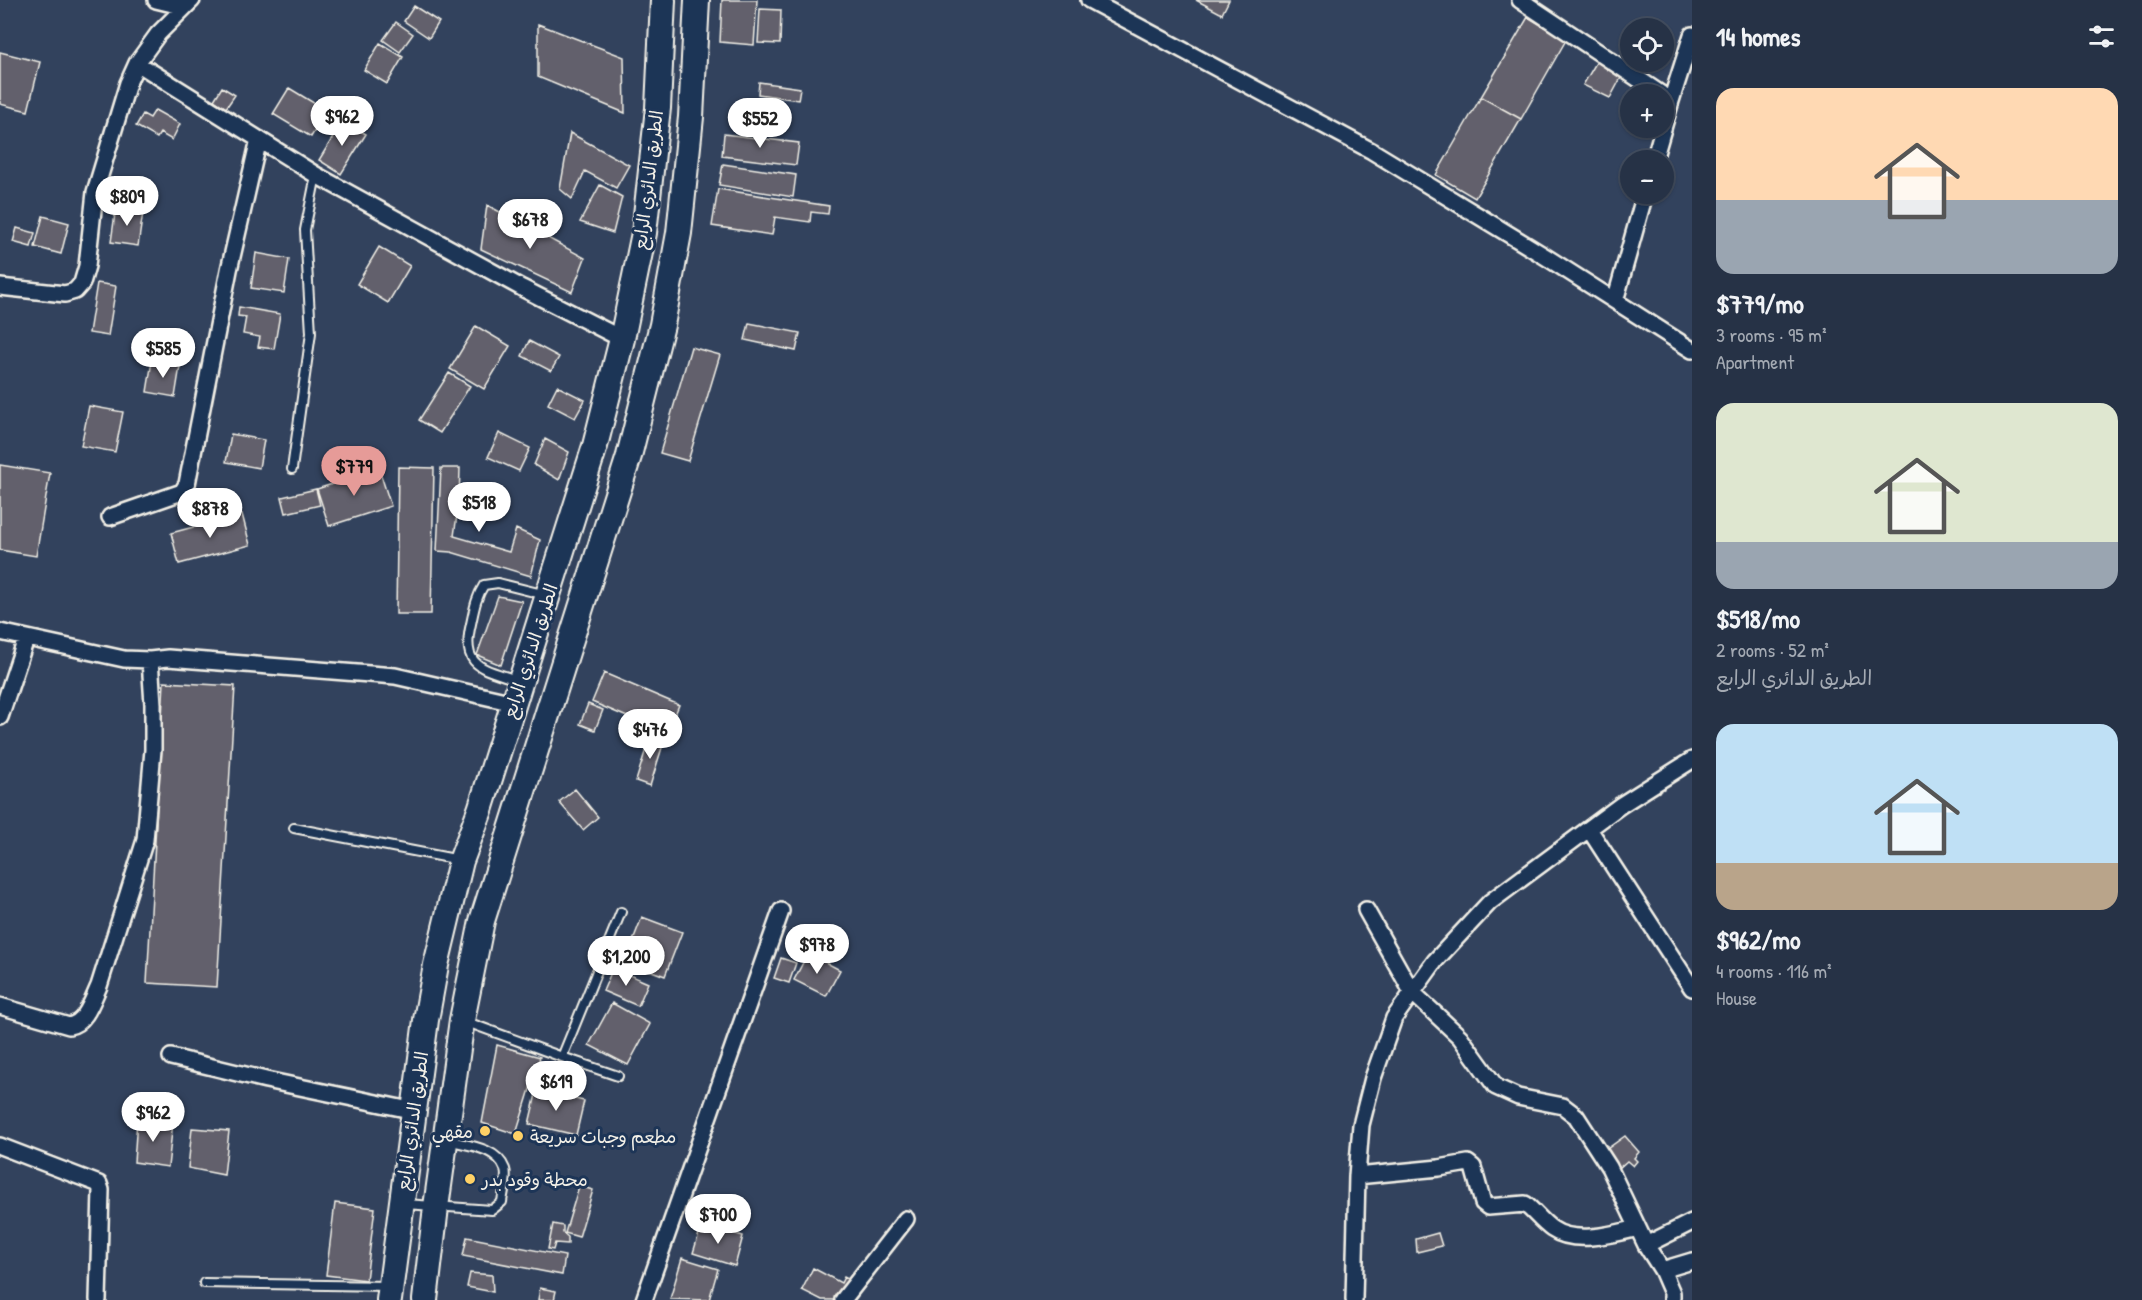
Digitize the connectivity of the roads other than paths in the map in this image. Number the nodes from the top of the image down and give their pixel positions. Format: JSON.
{"nodes":[{"id":1,"x":156,"y":0,"type":"edge"},
{"id":2,"x":663,"y":0,"type":"edge"},
{"id":3,"x":697,"y":0,"type":"edge"},
{"id":4,"x":1089,"y":0,"type":"edge"},
{"id":5,"x":1520,"y":0,"type":"edge"},
{"id":6,"x":188,"y":4,"type":"edge"},
{"id":7,"x":1692,"y":35,"type":"edge"},
{"id":8,"x":137,"y":63,"type":"junction"},
{"id":9,"x":1646,"y":84,"type":"edge"},
{"id":10,"x":1671,"y":84,"type":"edge"},
{"id":11,"x":259,"y":139,"type":"junction"},
{"id":12,"x":316,"y":175,"type":"junction"},
{"id":13,"x":1642,"y":204,"type":"edge"},
{"id":14,"x":0,"y":287,"type":"edge"},
{"id":15,"x":1615,"y":301,"type":"junction"},
{"id":16,"x":622,"y":339,"type":"junction"},
{"id":17,"x":1692,"y":350,"type":"edge"},
{"id":18,"x":292,"y":469,"type":"dead end"},
{"id":19,"x":110,"y":517,"type":"dead end"},
{"id":20,"x":548,"y":596,"type":"junction"},
{"id":21,"x":0,"y":632,"type":"edge"},
{"id":22,"x":26,"y":639,"type":"junction"},
{"id":23,"x":150,"y":660,"type":"junction"},
{"id":24,"x":517,"y":692,"type":"junction"},
{"id":25,"x":0,"y":717,"type":"edge"},
{"id":26,"x":1692,"y":760,"type":"edge"},
{"id":27,"x":294,"y":828,"type":"dead end"},
{"id":28,"x":1589,"y":829,"type":"junction"},
{"id":29,"x":461,"y":861,"type":"junction"},
{"id":30,"x":1366,"y":909,"type":"dead end"},
{"id":31,"x":781,"y":911,"type":"dead end"},
{"id":32,"x":621,"y":912,"type":"dead end"},
{"id":33,"x":1692,"y":988,"type":"edge"},
{"id":34,"x":1412,"y":992,"type":"junction"},
{"id":35,"x":0,"y":1006,"type":"edge"},
{"id":36,"x":462,"y":1020,"type":"junction"},
{"id":37,"x":171,"y":1057,"type":"dead end"},
{"id":38,"x":562,"y":1057,"type":"junction"},
{"id":39,"x":618,"y":1076,"type":"dead end"},
{"id":40,"x":415,"y":1111,"type":"junction"},
{"id":41,"x":446,"y":1140,"type":"junction"},
{"id":42,"x":0,"y":1146,"type":"edge"},
{"id":43,"x":1357,"y":1176,"type":"junction"},
{"id":44,"x":401,"y":1204,"type":"junction"},
{"id":45,"x":436,"y":1207,"type":"junction"},
{"id":46,"x":906,"y":1219,"type":"dead end"},
{"id":47,"x":1692,"y":1222,"type":"edge"},
{"id":48,"x":1638,"y":1228,"type":"junction"},
{"id":49,"x":1646,"y":1245,"type":"junction"},
{"id":50,"x":1692,"y":1261,"type":"edge"},
{"id":51,"x":1662,"y":1270,"type":"junction"},
{"id":52,"x":204,"y":1283,"type":"dead end"},
{"id":53,"x":390,"y":1293,"type":"edge"},
{"id":54,"x":98,"y":1300,"type":"edge"},
{"id":55,"x":425,"y":1300,"type":"edge"},
{"id":56,"x":644,"y":1300,"type":"edge"},
{"id":57,"x":843,"y":1300,"type":"edge"},
{"id":58,"x":1354,"y":1300,"type":"edge"},
{"id":59,"x":1672,"y":1300,"type":"edge"}],
"edges":[{"from":1,"to":6,"type":"street"},
{"from":2,"to":16,"type":"main road","name":"الطريق الدائري الرابع"},
{"from":3,"to":36,"type":"main road","name":"الطريق الدائري الرابع"},
{"from":4,"to":15,"type":"street"},
{"from":5,"to":9,"type":"street"},
{"from":6,"to":8,"type":"street"},
{"from":7,"to":10,"type":"street"},
{"from":8,"to":11,"type":"street"},
{"from":8,"to":14,"type":"street"},
{"from":11,"to":12,"type":"street"},
{"from":11,"to":19,"type":"street"},
{"from":12,"to":16,"type":"street"},
{"from":12,"to":18,"type":"lane"},
{"from":13,"to":15,"type":"street"},
{"from":15,"to":17,"type":"street"},
{"from":16,"to":20,"type":"main road","name":"الطريق الدائري الرابع"},
{"from":20,"to":24,"type":"main road","name":"الطريق الدائري الرابع"},
{"from":20,"to":24,"type":"lane"},
{"from":21,"to":22,"type":"street"},
{"from":22,"to":23,"type":"street"},
{"from":22,"to":25,"type":"street"},
{"from":23,"to":24,"type":"street"},
{"from":23,"to":35,"type":"street"},
{"from":24,"to":29,"type":"main road","name":"الطريق الدائري الرابع"},
{"from":26,"to":28,"type":"street"},
{"from":27,"to":29,"type":"lane"},
{"from":28,"to":33,"type":"street"},
{"from":28,"to":34,"type":"street"},
{"from":29,"to":40,"type":"main road","name":"الطريق الدائري الرابع"},
{"from":30,"to":34,"type":"street"},
{"from":31,"to":56,"type":"street"},
{"from":32,"to":38,"type":"lane"},
{"from":34,"to":43,"type":"street"},
{"from":34,"to":48,"type":"street"},
{"from":36,"to":38,"type":"lane"},
{"from":36,"to":41,"type":"main road","name":"الطريق الدائري الرابع"},
{"from":37,"to":40,"type":"street"},
{"from":38,"to":39,"type":"lane"},
{"from":40,"to":44,"type":"main road","name":"الطريق الدائري الرابع"},
{"from":41,"to":45,"type":"main road","name":"الطريق الدائري الرابع"},
{"from":41,"to":45,"type":"lane"},
{"from":42,"to":54,"type":"street"},
{"from":43,"to":48,"type":"street"},
{"from":43,"to":58,"type":"street"},
{"from":44,"to":45,"type":"lane"},
{"from":44,"to":53,"type":"main road","name":"الطريق الدائري الرابع"},
{"from":45,"to":55,"type":"main road","name":"الطريق الدائري الرابع"},
{"from":46,"to":57,"type":"street"},
{"from":47,"to":49,"type":"street"},
{"from":48,"to":49,"type":"street"},
{"from":49,"to":51,"type":"street"},
{"from":50,"to":51,"type":"street"},
{"from":51,"to":59,"type":"street"},
{"from":52,"to":53,"type":"lane"}]}
